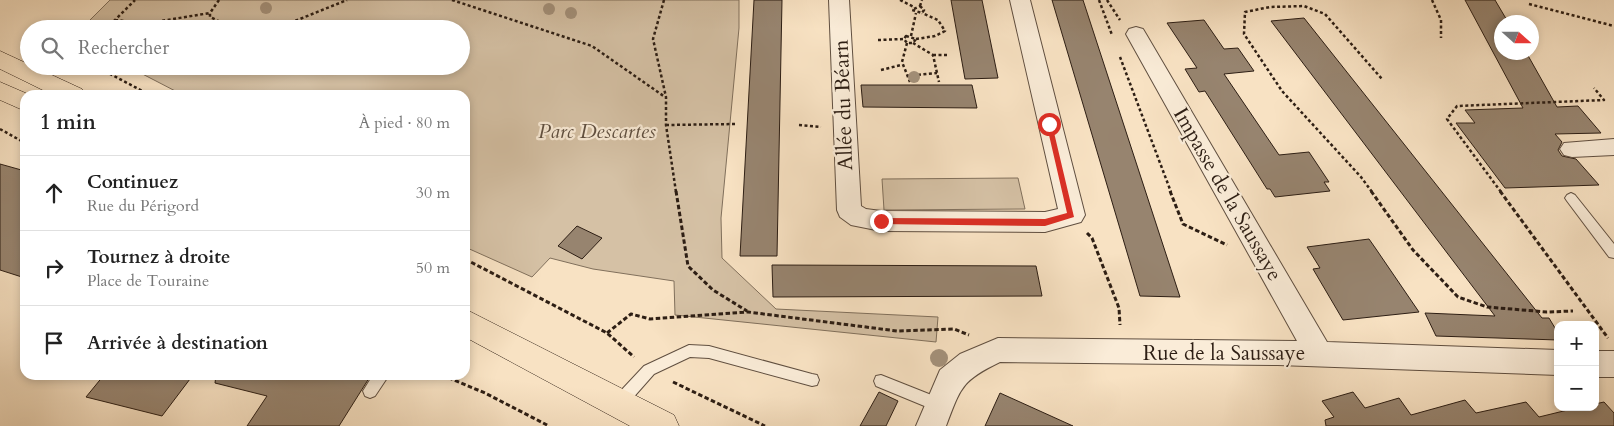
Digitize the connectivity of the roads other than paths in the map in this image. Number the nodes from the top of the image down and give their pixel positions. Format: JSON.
{"nodes":[{"id":1,"x":839,"y":0,"type":"edge"},
{"id":2,"x":1020,"y":0,"type":"edge"},
{"id":3,"x":1125,"y":36,"type":"road end"},
{"id":4,"x":0,"y":60,"type":"edge"},
{"id":5,"x":20,"y":70,"type":"edge"},
{"id":6,"x":31,"y":75,"type":"edge"},
{"id":7,"x":0,"y":90,"type":"edge"},
{"id":8,"x":63,"y":90,"type":"edge"},
{"id":9,"x":20,"y":100,"type":"edge"},
{"id":10,"x":1614,"y":147,"type":"edge"},
{"id":11,"x":1572,"y":148,"type":"dead end"},
{"id":12,"x":1571,"y":198,"type":"dead end"},
{"id":13,"x":1614,"y":253,"type":"edge"},
{"id":14,"x":470,"y":325,"type":"edge"},
{"id":15,"x":1319,"y":354,"type":"junction"},
{"id":16,"x":1554,"y":363,"type":"edge"},
{"id":17,"x":1599,"y":364,"type":"edge"},
{"id":18,"x":1614,"y":364,"type":"edge"},
{"id":19,"x":378,"y":380,"type":"edge"},
{"id":20,"x":812,"y":380,"type":"dead end"},
{"id":21,"x":880,"y":381,"type":"dead end"},
{"id":22,"x":370,"y":391,"type":"dead end"},
{"id":23,"x":619,"y":403,"type":"junction"},
{"id":24,"x":935,"y":416,"type":"edge"},
{"id":25,"x":662,"y":426,"type":"edge"}],
"edges":[{"from":1,"to":2,"type":"street","name":"Allée du Béarn"},
{"from":3,"to":15,"type":"street","name":"Impasse de la Saussaye"},
{"from":4,"to":5,"type":"main road"},
{"from":6,"to":8,"type":"main road"},
{"from":7,"to":9,"type":"main road"},
{"from":10,"to":11,"type":"street"},
{"from":12,"to":13,"type":"lane"},
{"from":14,"to":23,"type":"main road"},
{"from":15,"to":16,"type":"street","name":"Rue de la Saussaye"},
{"from":15,"to":24,"type":"street","name":"Rue de la Saussaye"},
{"from":17,"to":18,"type":"street"},
{"from":19,"to":22,"type":"lane"},
{"from":20,"to":23,"type":"lane"},
{"from":21,"to":24,"type":"lane"},
{"from":23,"to":25,"type":"main road"}]}
